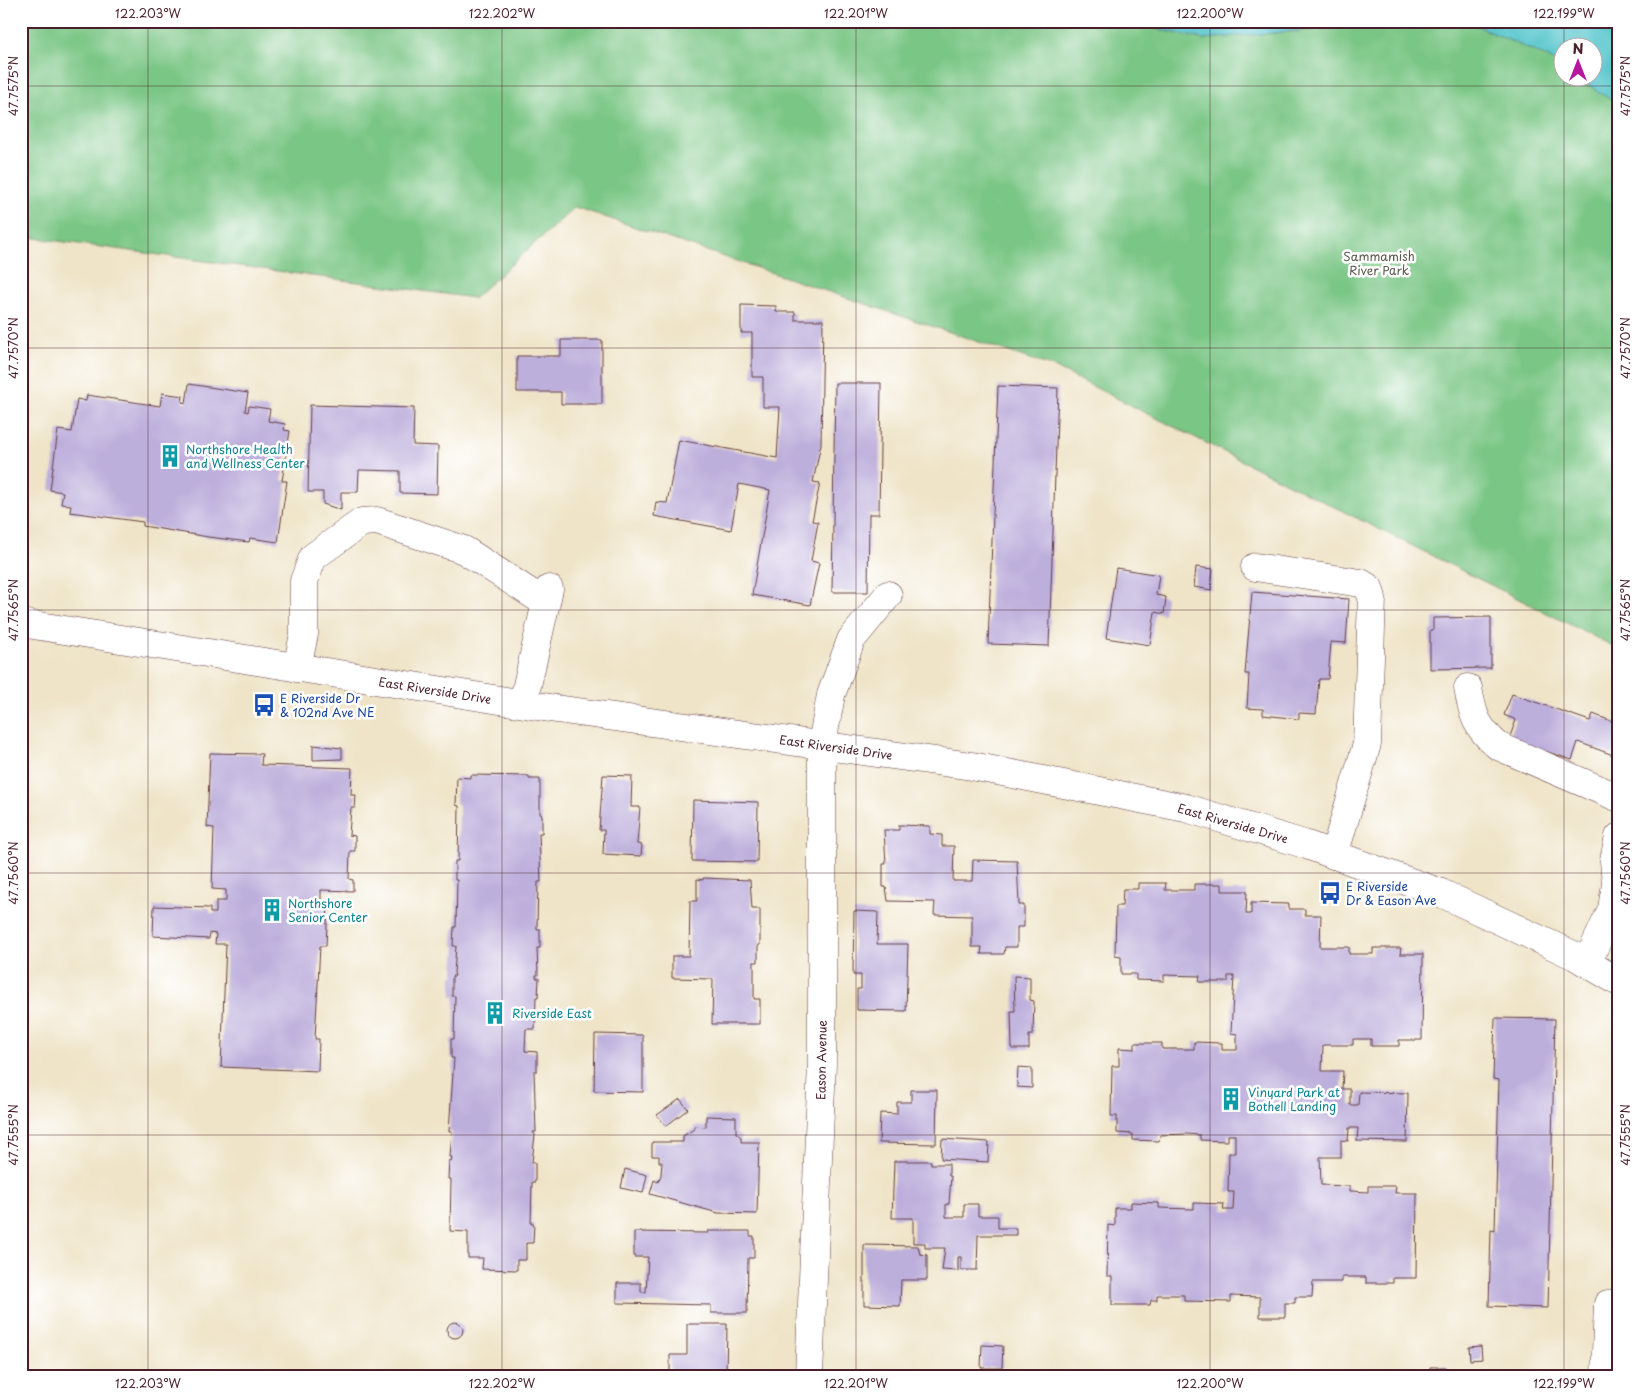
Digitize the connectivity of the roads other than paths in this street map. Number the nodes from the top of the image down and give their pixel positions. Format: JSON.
{"nodes":[{"id":1,"x":1255,"y":567,"type":"dead end"},
{"id":2,"x":888,"y":595,"type":"dead end"},
{"id":3,"x":21,"y":623,"type":"edge"},
{"id":4,"x":297,"y":668,"type":"junction"},
{"id":5,"x":1468,"y":688,"type":"dead end"},
{"id":6,"x":522,"y":703,"type":"junction"},
{"id":7,"x":822,"y":744,"type":"junction"},
{"id":8,"x":1619,"y":798,"type":"edge"},
{"id":9,"x":1619,"y":837,"type":"edge"},
{"id":10,"x":1334,"y":854,"type":"junction"},
{"id":11,"x":1587,"y":963,"type":"junction"},
{"id":12,"x":1619,"y":982,"type":"edge"},
{"id":13,"x":1619,"y":1304,"type":"edge"},
{"id":14,"x":809,"y":1376,"type":"edge"},
{"id":15,"x":1605,"y":1376,"type":"edge"}],
"edges":[{"from":1,"to":10,"type":"main road"},
{"from":2,"to":7,"type":"main road","name":"Eason Avenue"},
{"from":3,"to":4,"type":"main road","name":"East Riverside Drive"},
{"from":4,"to":6,"type":"main road","name":"East Riverside Drive"},
{"from":4,"to":6,"type":"main road"},
{"from":5,"to":8,"type":"main road"},
{"from":6,"to":7,"type":"main road","name":"East Riverside Drive"},
{"from":7,"to":10,"type":"main road","name":"East Riverside Drive"},
{"from":7,"to":14,"type":"main road","name":"Eason Avenue"},
{"from":9,"to":11,"type":"main road"},
{"from":10,"to":11,"type":"main road","name":"East Riverside Drive"},
{"from":11,"to":12,"type":"main road","name":"East Riverside Drive"},
{"from":13,"to":15,"type":"main road"}]}
